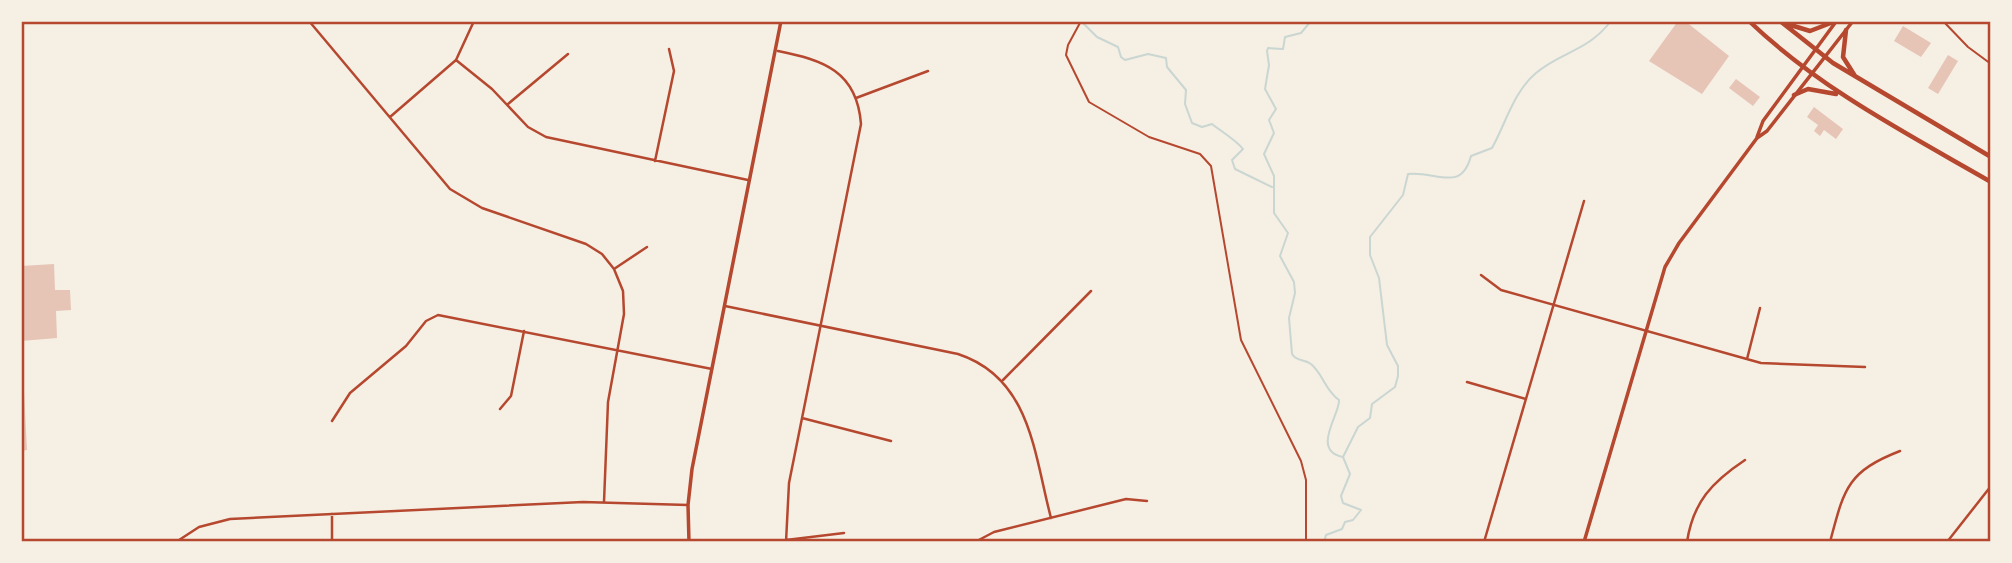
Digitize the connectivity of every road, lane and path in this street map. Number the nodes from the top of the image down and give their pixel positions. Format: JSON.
{"nodes":[{"id":1,"x":309,"y":21,"type":"edge"},
{"id":2,"x":474,"y":21,"type":"edge"},
{"id":3,"x":781,"y":21,"type":"edge"},
{"id":4,"x":1082,"y":21,"type":"edge"},
{"id":5,"x":1749,"y":21,"type":"edge"},
{"id":6,"x":1780,"y":21,"type":"edge"},
{"id":7,"x":1836,"y":21,"type":"edge"},
{"id":8,"x":1853,"y":21,"type":"edge"},
{"id":9,"x":1943,"y":21,"type":"edge"},
{"id":10,"x":1846,"y":30,"type":"junction"},
{"id":11,"x":669,"y":49,"type":"dead end"},
{"id":12,"x":778,"y":51,"type":"junction"},
{"id":13,"x":1815,"y":51,"type":"junction"},
{"id":14,"x":568,"y":54,"type":"dead end"},
{"id":15,"x":1824,"y":57,"type":"junction"},
{"id":16,"x":456,"y":60,"type":"junction"},
{"id":17,"x":1991,"y":64,"type":"edge"},
{"id":18,"x":1802,"y":67,"type":"junction"},
{"id":19,"x":928,"y":71,"type":"dead end"},
{"id":20,"x":1811,"y":74,"type":"junction"},
{"id":21,"x":1858,"y":79,"type":"junction"},
{"id":22,"x":1794,"y":95,"type":"junction"},
{"id":23,"x":1842,"y":96,"type":"junction"},
{"id":24,"x":856,"y":98,"type":"junction"},
{"id":25,"x":508,"y":104,"type":"junction"},
{"id":26,"x":390,"y":117,"type":"junction"},
{"id":27,"x":1757,"y":138,"type":"junction"},
{"id":28,"x":1991,"y":156,"type":"edge"},
{"id":29,"x":655,"y":160,"type":"junction"},
{"id":30,"x":751,"y":181,"type":"junction"},
{"id":31,"x":1991,"y":182,"type":"edge"},
{"id":32,"x":1584,"y":201,"type":"dead end"},
{"id":33,"x":647,"y":247,"type":"dead end"},
{"id":34,"x":614,"y":269,"type":"junction"},
{"id":35,"x":1481,"y":275,"type":"dead end"},
{"id":36,"x":1091,"y":292,"type":"dead end"},
{"id":37,"x":1553,"y":304,"type":"junction"},
{"id":38,"x":725,"y":306,"type":"junction"},
{"id":39,"x":1760,"y":308,"type":"dead end"},
{"id":40,"x":821,"y":326,"type":"junction"},
{"id":41,"x":524,"y":331,"type":"junction"},
{"id":42,"x":1645,"y":331,"type":"junction"},
{"id":43,"x":617,"y":350,"type":"junction"},
{"id":44,"x":1747,"y":359,"type":"junction"},
{"id":45,"x":1865,"y":367,"type":"dead end"},
{"id":46,"x":712,"y":369,"type":"junction"},
{"id":47,"x":1003,"y":380,"type":"junction"},
{"id":48,"x":1466,"y":382,"type":"dead end"},
{"id":49,"x":1526,"y":399,"type":"junction"},
{"id":50,"x":500,"y":409,"type":"dead end"},
{"id":51,"x":802,"y":418,"type":"junction"},
{"id":52,"x":332,"y":421,"type":"dead end"},
{"id":53,"x":891,"y":441,"type":"dead end"},
{"id":54,"x":1900,"y":451,"type":"dead end"},
{"id":55,"x":1745,"y":460,"type":"dead end"},
{"id":56,"x":1991,"y":486,"type":"edge"},
{"id":57,"x":1147,"y":501,"type":"dead end"},
{"id":58,"x":604,"y":502,"type":"junction"},
{"id":59,"x":688,"y":505,"type":"junction"},
{"id":60,"x":332,"y":514,"type":"junction"},
{"id":61,"x":1051,"y":518,"type":"junction"},
{"id":62,"x":844,"y":533,"type":"dead end"},
{"id":63,"x":786,"y":541,"type":"edge"},
{"id":64,"x":176,"y":542,"type":"edge"},
{"id":65,"x":332,"y":542,"type":"edge"},
{"id":66,"x":689,"y":542,"type":"edge"},
{"id":67,"x":975,"y":542,"type":"edge"},
{"id":68,"x":1306,"y":542,"type":"edge"},
{"id":69,"x":1484,"y":542,"type":"edge"},
{"id":70,"x":1584,"y":542,"type":"edge"},
{"id":71,"x":1687,"y":542,"type":"edge"},
{"id":72,"x":1830,"y":542,"type":"edge"},
{"id":73,"x":1947,"y":542,"type":"edge"}],
"edges":[{"from":1,"to":26,"type":"street"},
{"from":2,"to":16,"type":"street"},
{"from":3,"to":12,"type":"street"},
{"from":4,"to":68,"type":"path"},
{"from":5,"to":18,"type":"main road"},
{"from":6,"to":7,"type":"main road"},
{"from":6,"to":13,"type":"main road"},
{"from":7,"to":13,"type":"street"},
{"from":8,"to":10,"type":"street"},
{"from":9,"to":17,"type":"lane"},
{"from":10,"to":15,"type":"street"},
{"from":10,"to":21,"type":"main road"},
{"from":11,"to":29,"type":"street"},
{"from":12,"to":24,"type":"street"},
{"from":12,"to":30,"type":"street"},
{"from":13,"to":15,"type":"main road"},
{"from":13,"to":18,"type":"street"},
{"from":14,"to":25,"type":"street"},
{"from":15,"to":20,"type":"street"},
{"from":15,"to":21,"type":"main road"},
{"from":16,"to":25,"type":"street"},
{"from":16,"to":26,"type":"street"},
{"from":18,"to":20,"type":"main road"},
{"from":18,"to":27,"type":"street"},
{"from":19,"to":24,"type":"street"},
{"from":20,"to":22,"type":"street"},
{"from":20,"to":23,"type":"main road"},
{"from":21,"to":28,"type":"main road"},
{"from":22,"to":23,"type":"main road"},
{"from":22,"to":27,"type":"street"},
{"from":23,"to":31,"type":"main road"},
{"from":24,"to":40,"type":"street"},
{"from":25,"to":29,"type":"street"},
{"from":26,"to":34,"type":"street"},
{"from":27,"to":42,"type":"street"},
{"from":29,"to":30,"type":"street"},
{"from":30,"to":38,"type":"street"},
{"from":32,"to":37,"type":"street"},
{"from":33,"to":34,"type":"street"},
{"from":34,"to":43,"type":"street"},
{"from":35,"to":37,"type":"street"},
{"from":36,"to":47,"type":"street"},
{"from":37,"to":42,"type":"street"},
{"from":37,"to":49,"type":"street"},
{"from":38,"to":40,"type":"street"},
{"from":38,"to":46,"type":"street"},
{"from":39,"to":44,"type":"street"},
{"from":40,"to":47,"type":"street"},
{"from":40,"to":51,"type":"street"},
{"from":41,"to":43,"type":"street"},
{"from":41,"to":50,"type":"street"},
{"from":41,"to":52,"type":"street"},
{"from":42,"to":44,"type":"street"},
{"from":42,"to":70,"type":"street"},
{"from":43,"to":46,"type":"street"},
{"from":43,"to":58,"type":"street"},
{"from":44,"to":45,"type":"street"},
{"from":46,"to":59,"type":"street"},
{"from":47,"to":61,"type":"street"},
{"from":48,"to":49,"type":"street"},
{"from":49,"to":69,"type":"street"},
{"from":51,"to":53,"type":"street"},
{"from":51,"to":63,"type":"street"},
{"from":54,"to":72,"type":"street"},
{"from":55,"to":71,"type":"street"},
{"from":56,"to":73,"type":"street"},
{"from":57,"to":61,"type":"street"},
{"from":58,"to":59,"type":"street"},
{"from":58,"to":60,"type":"street"},
{"from":59,"to":66,"type":"street"},
{"from":60,"to":64,"type":"street"},
{"from":60,"to":65,"type":"street"},
{"from":61,"to":67,"type":"street"},
{"from":62,"to":63,"type":"street"}]}
